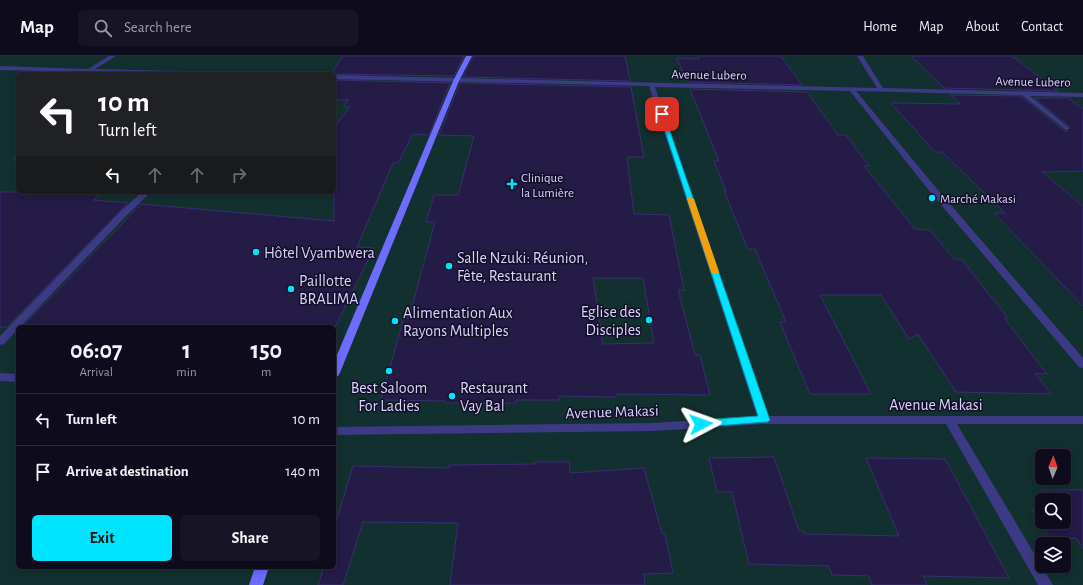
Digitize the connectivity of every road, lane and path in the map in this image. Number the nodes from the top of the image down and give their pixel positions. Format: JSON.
{"nodes":[{"id":1,"x":113,"y":56,"type":"edge"},
{"id":2,"x":469,"y":56,"type":"edge"},
{"id":3,"x":860,"y":56,"type":"edge"},
{"id":4,"x":0,"y":68,"type":"edge"},
{"id":5,"x":91,"y":69,"type":"junction"},
{"id":6,"x":131,"y":72,"type":"edge"},
{"id":7,"x":336,"y":77,"type":"edge"},
{"id":8,"x":456,"y":81,"type":"junction"},
{"id":9,"x":652,"y":85,"type":"junction"},
{"id":10,"x":851,"y":89,"type":"junction"},
{"id":11,"x":881,"y":90,"type":"junction"},
{"id":12,"x":1023,"y":93,"type":"junction"},
{"id":13,"x":1083,"y":95,"type":"edge"},
{"id":14,"x":1066,"y":128,"type":"dead end"},
{"id":15,"x":145,"y":194,"type":"edge"},
{"id":16,"x":16,"y":325,"type":"edge"},
{"id":17,"x":16,"y":325,"type":"edge"},
{"id":18,"x":0,"y":342,"type":"edge"},
{"id":19,"x":1083,"y":365,"type":"edge"},
{"id":20,"x":336,"y":370,"type":"edge"},
{"id":21,"x":0,"y":377,"type":"edge"},
{"id":22,"x":16,"y":378,"type":"edge"},
{"id":23,"x":764,"y":420,"type":"junction"},
{"id":24,"x":949,"y":420,"type":"junction"},
{"id":25,"x":1083,"y":420,"type":"edge"},
{"id":26,"x":336,"y":430,"type":"edge"},
{"id":27,"x":261,"y":569,"type":"edge"},
{"id":28,"x":256,"y":585,"type":"edge"},
{"id":29,"x":1046,"y":585,"type":"edge"}],
"edges":[{"from":1,"to":5,"type":"street"},
{"from":2,"to":8,"type":"street"},
{"from":3,"to":11,"type":"street"},
{"from":4,"to":5,"type":"street"},
{"from":5,"to":6,"type":"street"},
{"from":7,"to":8,"type":"street","name":"Avenue Lubero"},
{"from":8,"to":9,"type":"street","name":"Avenue Lubero"},
{"from":8,"to":20,"type":"street"},
{"from":9,"to":10,"type":"street","name":"Avenue Lubero"},
{"from":9,"to":23,"type":"street"},
{"from":10,"to":11,"type":"street","name":"Avenue Lubero"},
{"from":10,"to":19,"type":"street"},
{"from":11,"to":12,"type":"street","name":"Avenue Lubero"},
{"from":12,"to":13,"type":"street","name":"Avenue Lubero"},
{"from":12,"to":14,"type":"street"},
{"from":15,"to":17,"type":"street"},
{"from":16,"to":18,"type":"street"},
{"from":21,"to":22,"type":"street"},
{"from":23,"to":24,"type":"street","name":"Avenue Makasi"},
{"from":23,"to":26,"type":"street","name":"Avenue Makasi"},
{"from":24,"to":25,"type":"street","name":"Avenue Makasi"},
{"from":24,"to":29,"type":"street"},
{"from":27,"to":28,"type":"street"}]}
